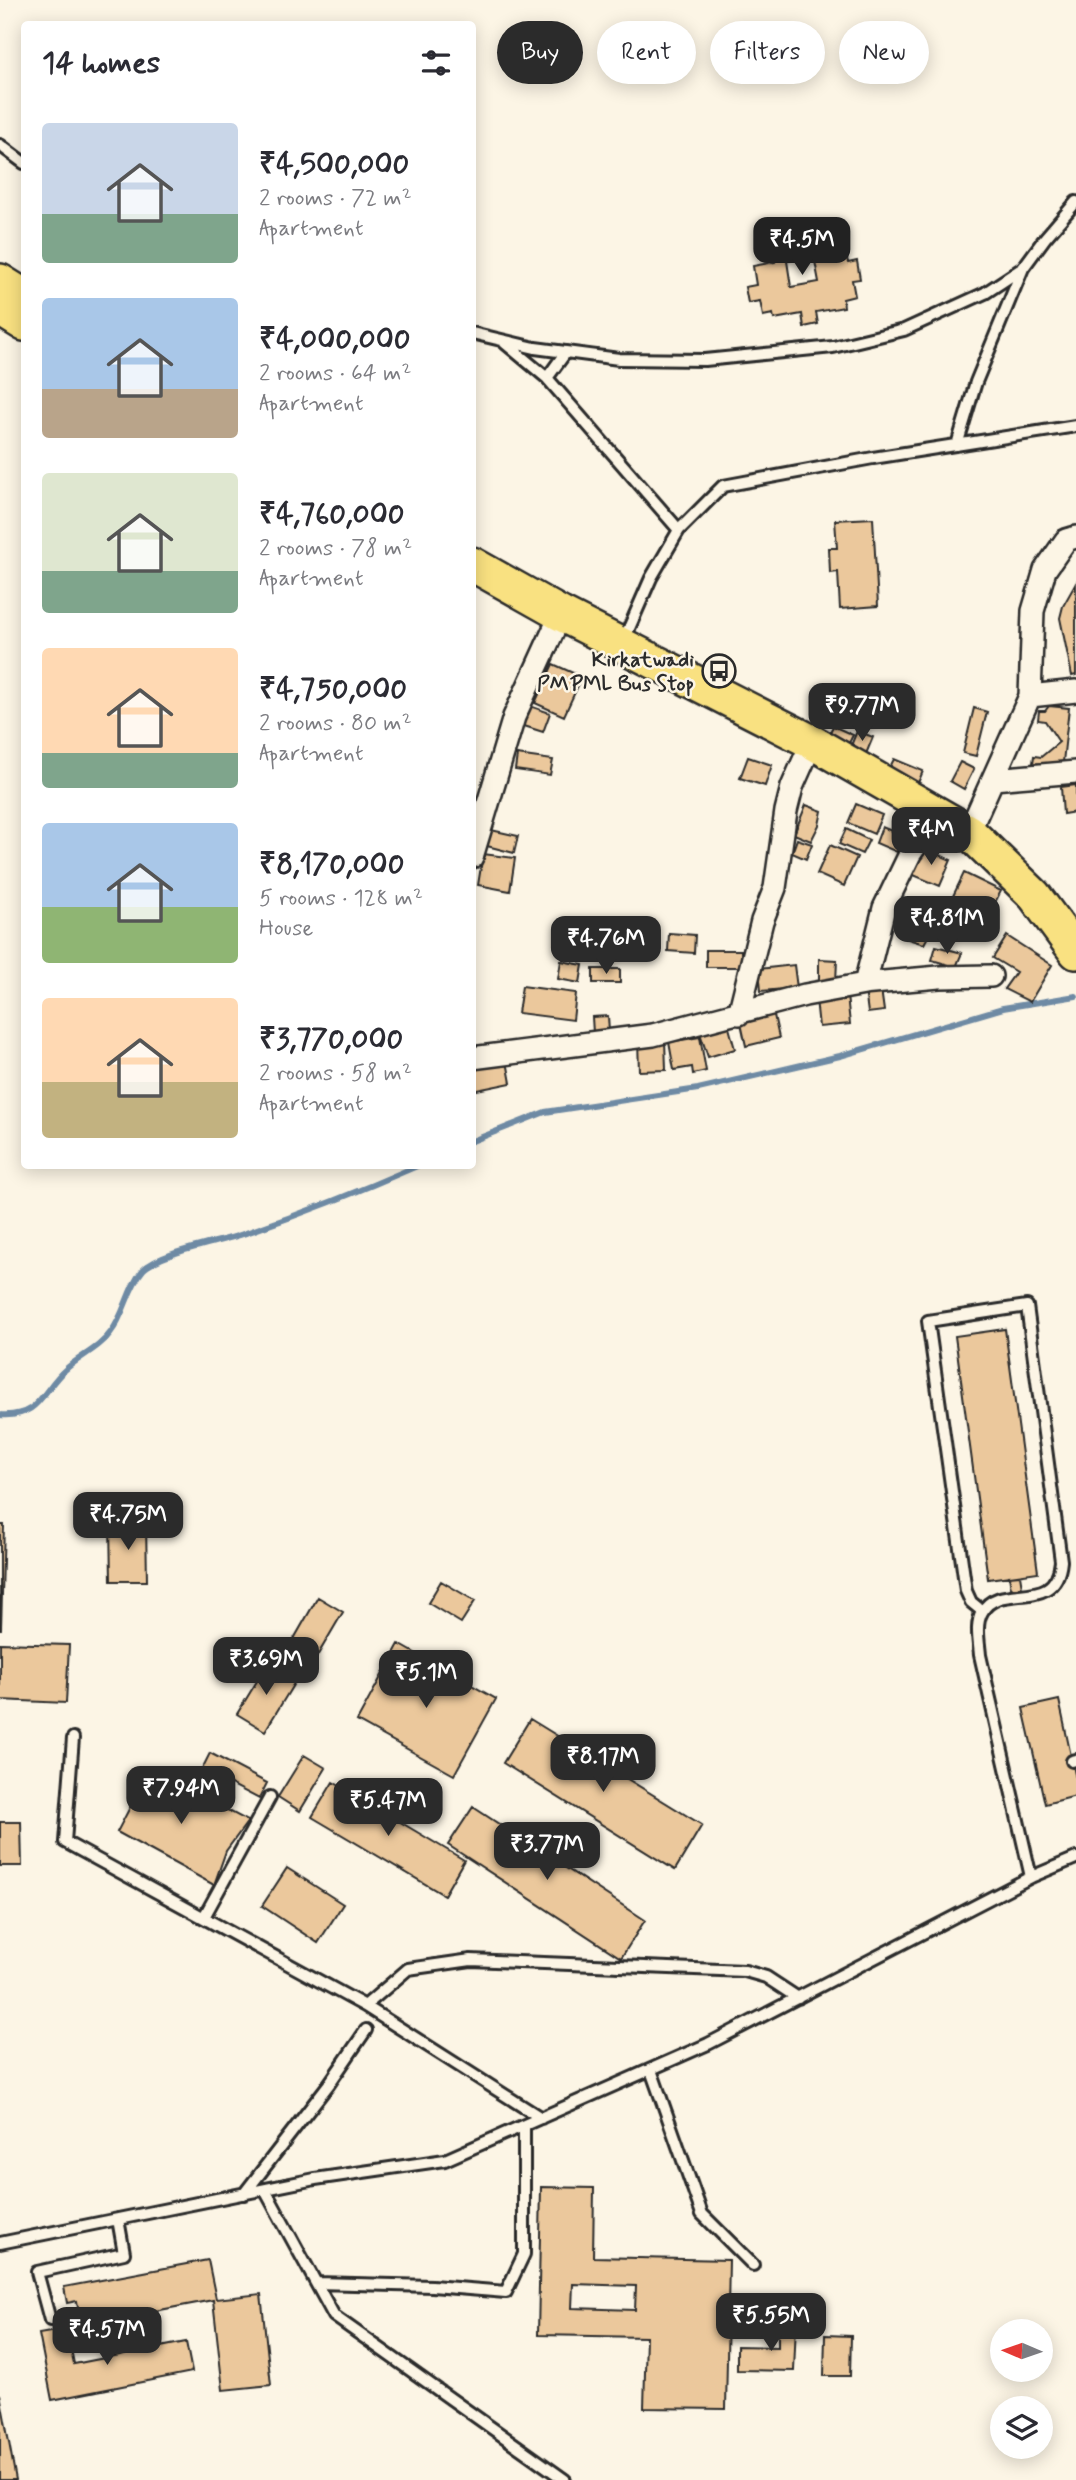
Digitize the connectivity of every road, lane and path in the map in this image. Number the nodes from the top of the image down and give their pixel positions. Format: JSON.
{"nodes":[{"id":1,"x":0,"y":145,"type":"edge"},
{"id":2,"x":21,"y":161,"type":"edge"},
{"id":3,"x":1076,"y":202,"type":"edge"},
{"id":4,"x":1023,"y":268,"type":"junction"},
{"id":5,"x":0,"y":281,"type":"edge"},
{"id":6,"x":21,"y":294,"type":"edge"},
{"id":7,"x":0,"y":309,"type":"edge"},
{"id":8,"x":21,"y":322,"type":"edge"},
{"id":9,"x":476,"y":334,"type":"edge"},
{"id":10,"x":502,"y":341,"type":"junction"},
{"id":11,"x":566,"y":352,"type":"junction"},
{"id":12,"x":547,"y":378,"type":"junction"},
{"id":13,"x":1076,"y":426,"type":"edge"},
{"id":14,"x":957,"y":445,"type":"junction"},
{"id":15,"x":679,"y":530,"type":"junction"},
{"id":16,"x":1076,"y":537,"type":"edge"},
{"id":17,"x":476,"y":566,"type":"edge"},
{"id":18,"x":561,"y":614,"type":"junction"},
{"id":19,"x":622,"y":644,"type":"junction"},
{"id":20,"x":1076,"y":691,"type":"edge"},
{"id":21,"x":1030,"y":696,"type":"junction"},
{"id":22,"x":811,"y":742,"type":"junction"},
{"id":23,"x":1076,"y":772,"type":"edge"},
{"id":24,"x":993,"y":779,"type":"junction"},
{"id":25,"x":937,"y":816,"type":"junction"},
{"id":26,"x":969,"y":832,"type":"junction"},
{"id":27,"x":476,"y":844,"type":"edge"},
{"id":28,"x":1075,"y":950,"type":"edge"},
{"id":29,"x":991,"y":976,"type":"dead end"},
{"id":30,"x":862,"y":985,"type":"junction"},
{"id":31,"x":739,"y":1014,"type":"junction"},
{"id":32,"x":476,"y":1057,"type":"edge"},
{"id":33,"x":982,"y":1611,"type":"junction"},
{"id":34,"x":73,"y":1738,"type":"dead end"},
{"id":35,"x":270,"y":1797,"type":"dead end"},
{"id":36,"x":1076,"y":1857,"type":"edge"},
{"id":37,"x":1031,"y":1877,"type":"junction"},
{"id":38,"x":204,"y":1917,"type":"junction"},
{"id":39,"x":799,"y":1998,"type":"junction"},
{"id":40,"x":365,"y":2006,"type":"junction"},
{"id":41,"x":366,"y":2030,"type":"dead end"},
{"id":42,"x":650,"y":2070,"type":"junction"},
{"id":43,"x":541,"y":2118,"type":"junction"},
{"id":44,"x":524,"y":2126,"type":"junction"},
{"id":45,"x":265,"y":2190,"type":"junction"},
{"id":46,"x":244,"y":2194,"type":"junction"},
{"id":47,"x":118,"y":2219,"type":"junction"},
{"id":48,"x":0,"y":2243,"type":"edge"},
{"id":49,"x":753,"y":2265,"type":"dead end"},
{"id":50,"x":316,"y":2283,"type":"junction"},
{"id":51,"x":50,"y":2319,"type":"dead end"},
{"id":52,"x":565,"y":2480,"type":"edge"}],
"edges":[{"from":1,"to":2,"type":"lane"},
{"from":3,"to":4,"type":"lane"},
{"from":4,"to":11,"type":"lane"},
{"from":4,"to":14,"type":"lane"},
{"from":5,"to":6,"type":"main road"},
{"from":7,"to":8,"type":"main road"},
{"from":9,"to":10,"type":"lane"},
{"from":10,"to":11,"type":"lane"},
{"from":10,"to":12,"type":"lane"},
{"from":11,"to":12,"type":"lane"},
{"from":12,"to":15,"type":"lane"},
{"from":13,"to":14,"type":"lane"},
{"from":14,"to":15,"type":"lane"},
{"from":15,"to":19,"type":"lane"},
{"from":16,"to":21,"type":"street"},
{"from":17,"to":18,"type":"main road"},
{"from":18,"to":19,"type":"main road"},
{"from":18,"to":27,"type":"street"},
{"from":19,"to":22,"type":"main road"},
{"from":20,"to":21,"type":"street"},
{"from":21,"to":24,"type":"street"},
{"from":22,"to":25,"type":"main road"},
{"from":22,"to":31,"type":"street"},
{"from":23,"to":24,"type":"street"},
{"from":24,"to":26,"type":"street"},
{"from":25,"to":26,"type":"main road"},
{"from":25,"to":30,"type":"street"},
{"from":26,"to":28,"type":"main road"},
{"from":29,"to":30,"type":"street"},
{"from":30,"to":31,"type":"street"},
{"from":31,"to":32,"type":"street"},
{"from":33,"to":33,"type":"lane"},
{"from":33,"to":37,"type":"lane"},
{"from":34,"to":38,"type":"lane"},
{"from":35,"to":38,"type":"lane"},
{"from":36,"to":37,"type":"lane"},
{"from":37,"to":39,"type":"lane"},
{"from":38,"to":40,"type":"lane"},
{"from":39,"to":40,"type":"lane"},
{"from":39,"to":42,"type":"lane"},
{"from":40,"to":43,"type":"lane"},
{"from":41,"to":46,"type":"lane"},
{"from":42,"to":43,"type":"lane"},
{"from":42,"to":49,"type":"lane"},
{"from":43,"to":44,"type":"lane"},
{"from":44,"to":45,"type":"lane"},
{"from":44,"to":50,"type":"lane"},
{"from":45,"to":46,"type":"lane"},
{"from":45,"to":50,"type":"lane"},
{"from":46,"to":47,"type":"lane"},
{"from":47,"to":48,"type":"lane"},
{"from":47,"to":51,"type":"lane"},
{"from":50,"to":52,"type":"lane"}]}
